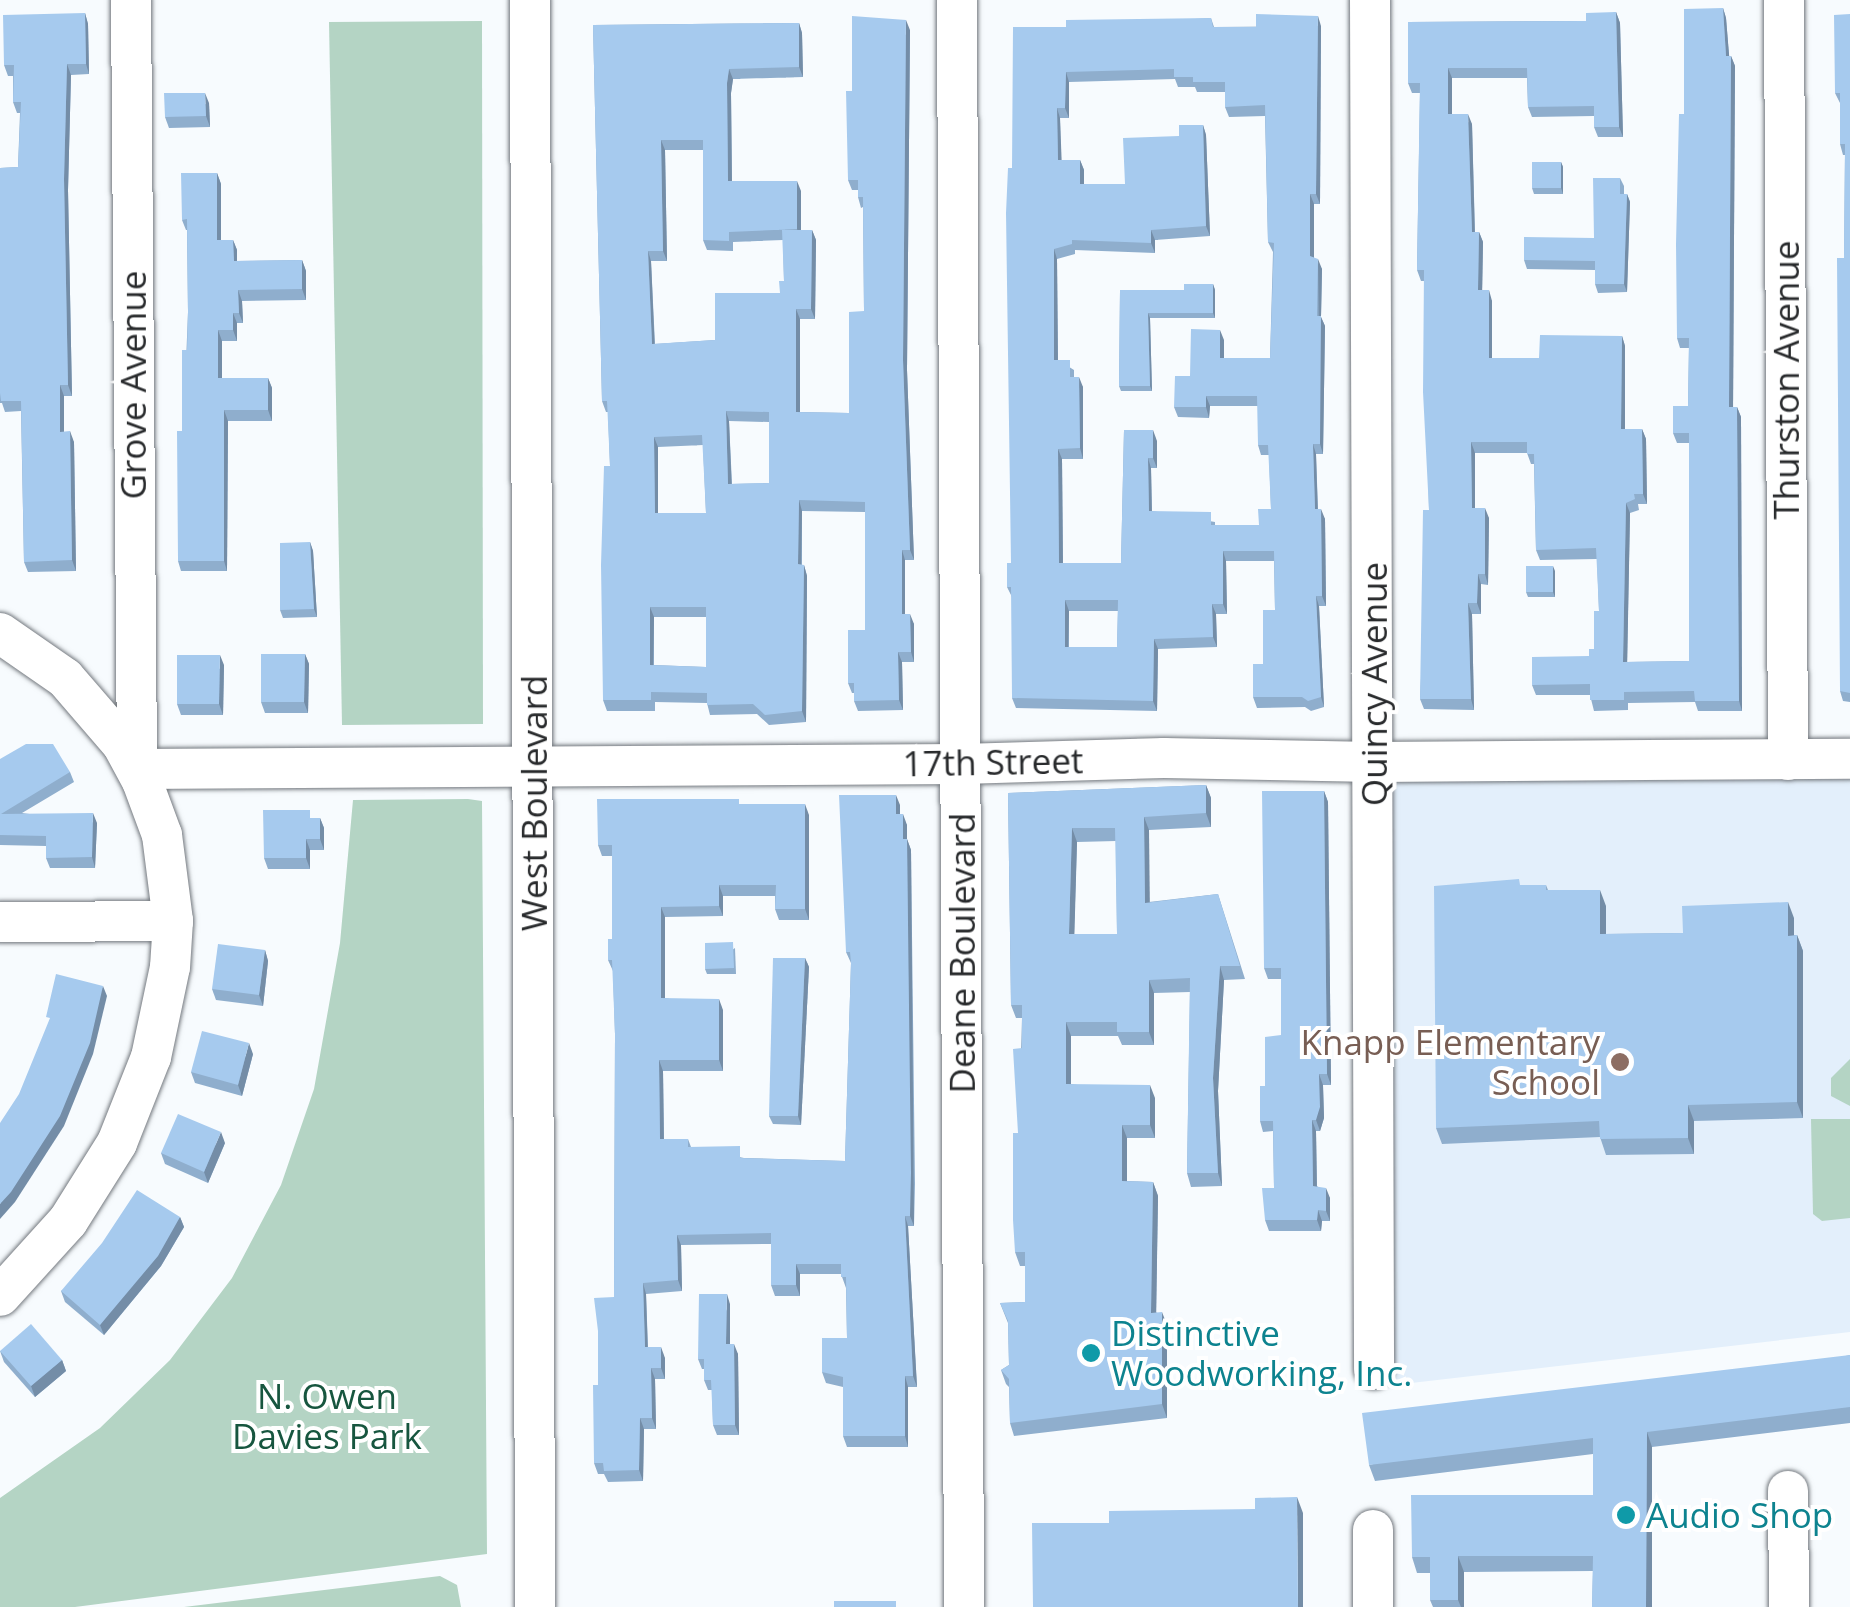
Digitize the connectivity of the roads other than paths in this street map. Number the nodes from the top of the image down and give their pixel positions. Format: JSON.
{"nodes":[{"id":1,"x":130,"y":0,"type":"edge"},
{"id":2,"x":530,"y":0,"type":"edge"},
{"id":3,"x":957,"y":0,"type":"edge"},
{"id":4,"x":1370,"y":0,"type":"edge"},
{"id":5,"x":1784,"y":0,"type":"edge"},
{"id":6,"x":0,"y":633,"type":"edge"},
{"id":7,"x":1850,"y":759,"type":"edge"},
{"id":8,"x":1788,"y":760,"type":"junction"},
{"id":9,"x":1375,"y":762,"type":"junction"},
{"id":10,"x":962,"y":764,"type":"junction"},
{"id":11,"x":534,"y":767,"type":"junction"},
{"id":12,"x":137,"y":769,"type":"junction"},
{"id":13,"x":173,"y":920,"type":"junction"},
{"id":14,"x":0,"y":922,"type":"edge"},
{"id":15,"x":0,"y":1296,"type":"edge"},
{"id":16,"x":1374,"y":1369,"type":"dead end"},
{"id":17,"x":1788,"y":1491,"type":"dead end"},
{"id":18,"x":1372,"y":1530,"type":"dead end"},
{"id":19,"x":536,"y":1607,"type":"edge"},
{"id":20,"x":964,"y":1607,"type":"edge"},
{"id":21,"x":1373,"y":1607,"type":"edge"},
{"id":22,"x":1789,"y":1607,"type":"edge"}],
"edges":[{"from":1,"to":12,"type":"street","name":"Grove Avenue"},
{"from":2,"to":11,"type":"street","name":"West Boulevard"},
{"from":3,"to":10,"type":"street","name":"Deane Boulevard"},
{"from":4,"to":9,"type":"street","name":"Quincy Avenue"},
{"from":5,"to":8,"type":"street","name":"Thurston Avenue"},
{"from":6,"to":12,"type":"street"},
{"from":7,"to":8,"type":"street","name":"17th Street"},
{"from":8,"to":9,"type":"street","name":"17th Street"},
{"from":9,"to":10,"type":"street","name":"17th Street"},
{"from":9,"to":16,"type":"street","name":"Quincy Avenue"},
{"from":10,"to":11,"type":"street","name":"17th Street"},
{"from":10,"to":20,"type":"street","name":"Deane Boulevard"},
{"from":11,"to":12,"type":"street","name":"17th Street"},
{"from":11,"to":19,"type":"street","name":"West Boulevard"},
{"from":12,"to":13,"type":"street"},
{"from":13,"to":14,"type":"street"},
{"from":13,"to":15,"type":"street"},
{"from":17,"to":22,"type":"street"},
{"from":18,"to":21,"type":"street"}]}
